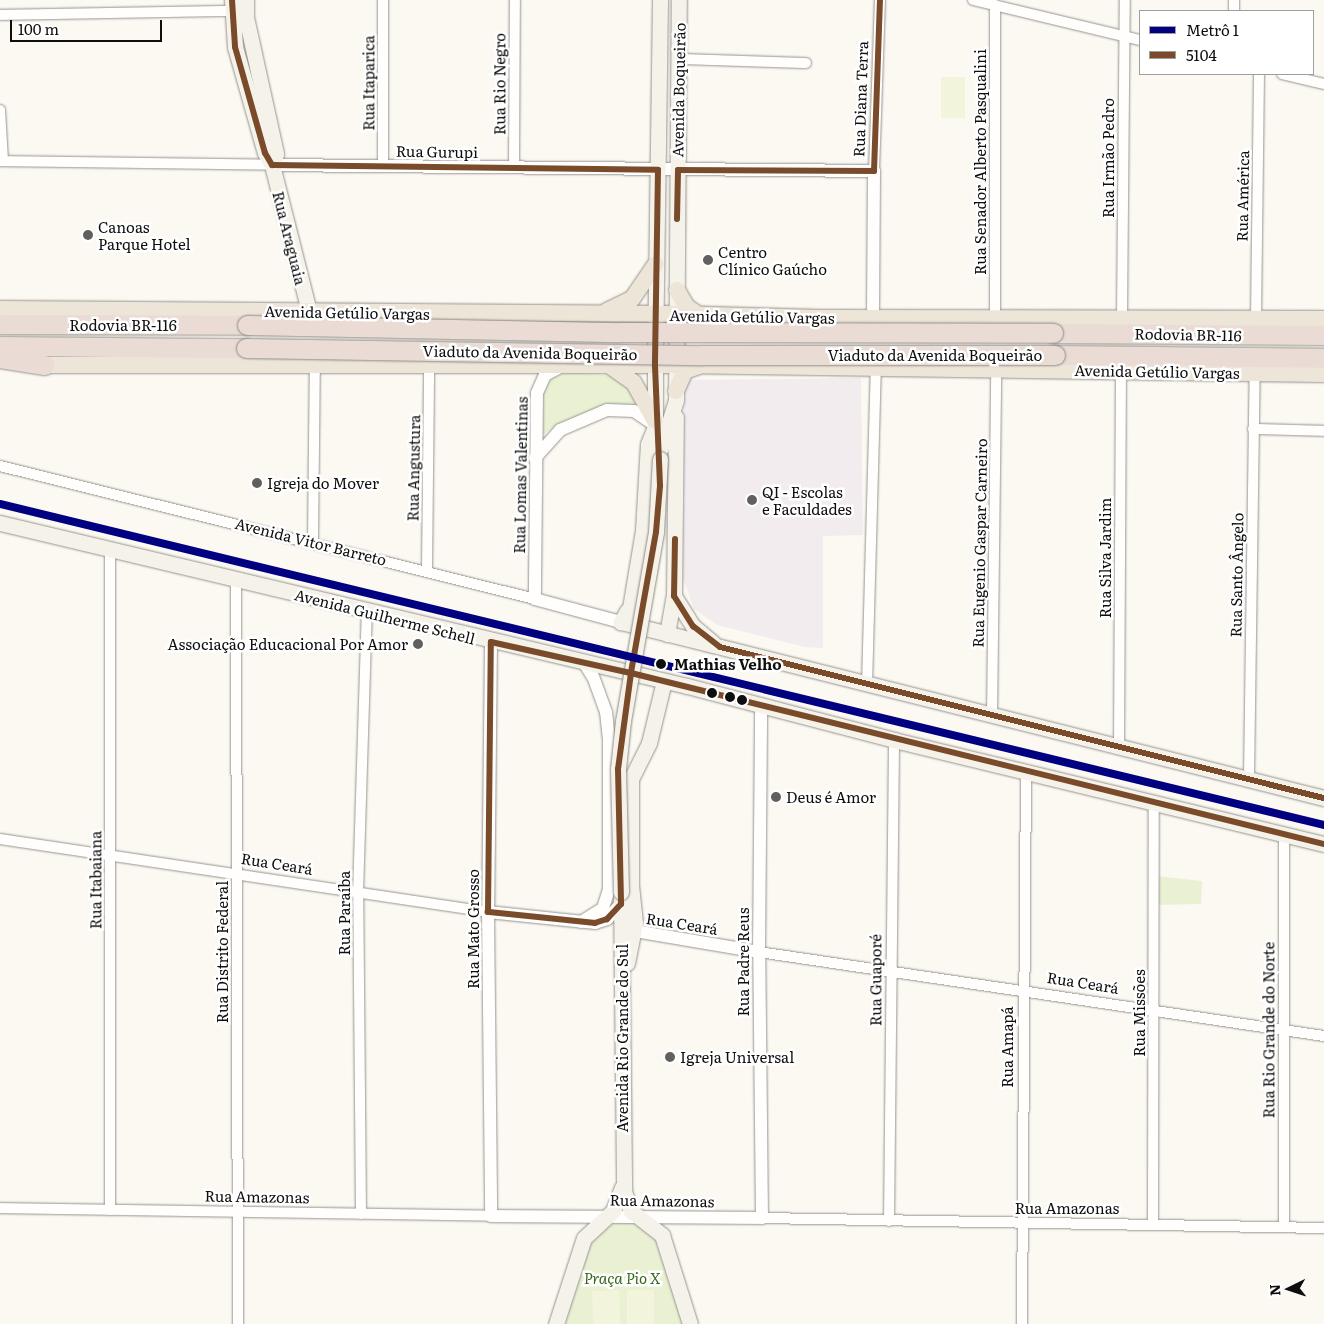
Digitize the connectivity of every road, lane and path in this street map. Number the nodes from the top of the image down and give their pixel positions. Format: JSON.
{"nodes":[{"id":1,"x":246,"y":0,"type":"edge"},
{"id":2,"x":383,"y":0,"type":"edge"},
{"id":3,"x":515,"y":0,"type":"edge"},
{"id":4,"x":660,"y":0,"type":"edge"},
{"id":5,"x":679,"y":0,"type":"edge"},
{"id":6,"x":880,"y":0,"type":"edge"},
{"id":7,"x":973,"y":0,"type":"edge"},
{"id":8,"x":1125,"y":0,"type":"edge"},
{"id":9,"x":995,"y":5,"type":"junction"},
{"id":10,"x":232,"y":6,"type":"edge"},
{"id":11,"x":0,"y":15,"type":"edge"},
{"id":12,"x":1124,"y":36,"type":"junction"},
{"id":13,"x":1139,"y":40,"type":"edge"},
{"id":14,"x":679,"y":59,"type":"junction"},
{"id":15,"x":806,"y":63,"type":"dead end"},
{"id":16,"x":1259,"y":75,"type":"edge"},
{"id":17,"x":1286,"y":75,"type":"edge"},
{"id":18,"x":1324,"y":84,"type":"edge"},
{"id":19,"x":0,"y":110,"type":"edge"},
{"id":20,"x":1,"y":161,"type":"edge"},
{"id":21,"x":272,"y":165,"type":"junction"},
{"id":22,"x":383,"y":166,"type":"junction"},
{"id":23,"x":514,"y":168,"type":"junction"},
{"id":24,"x":658,"y":170,"type":"junction"},
{"id":25,"x":678,"y":170,"type":"junction"},
{"id":26,"x":874,"y":171,"type":"junction"},
{"id":27,"x":656,"y":264,"type":"junction"},
{"id":28,"x":677,"y":290,"type":"junction"},
{"id":29,"x":0,"y":309,"type":"edge"},
{"id":30,"x":309,"y":311,"type":"junction"},
{"id":31,"x":589,"y":314,"type":"junction"},
{"id":32,"x":676,"y":314,"type":"junction"},
{"id":33,"x":655,"y":315,"type":"junction"},
{"id":34,"x":699,"y":315,"type":"junction"},
{"id":35,"x":745,"y":315,"type":"junction"},
{"id":36,"x":1122,"y":317,"type":"junction"},
{"id":37,"x":873,"y":318,"type":"junction"},
{"id":38,"x":995,"y":318,"type":"junction"},
{"id":39,"x":1256,"y":319,"type":"junction"},
{"id":40,"x":1324,"y":319,"type":"edge"},
{"id":41,"x":0,"y":324,"type":"edge"},
{"id":42,"x":247,"y":324,"type":"joint"},
{"id":43,"x":1053,"y":332,"type":"joint"},
{"id":44,"x":1324,"y":335,"type":"edge"},
{"id":45,"x":0,"y":346,"type":"edge"},
{"id":46,"x":246,"y":348,"type":"joint"},
{"id":47,"x":1055,"y":355,"type":"joint"},
{"id":48,"x":0,"y":358,"type":"edge"},
{"id":49,"x":1324,"y":358,"type":"edge"},
{"id":50,"x":315,"y":364,"type":"junction"},
{"id":51,"x":0,"y":365,"type":"edge"},
{"id":52,"x":44,"y":365,"type":"junction"},
{"id":53,"x":588,"y":365,"type":"junction"},
{"id":54,"x":608,"y":365,"type":"junction"},
{"id":55,"x":676,"y":365,"type":"junction"},
{"id":56,"x":429,"y":366,"type":"junction"},
{"id":57,"x":564,"y":366,"type":"junction"},
{"id":58,"x":655,"y":366,"type":"junction"},
{"id":59,"x":699,"y":366,"type":"junction"},
{"id":60,"x":745,"y":366,"type":"junction"},
{"id":61,"x":996,"y":369,"type":"junction"},
{"id":62,"x":1121,"y":369,"type":"junction"},
{"id":63,"x":876,"y":370,"type":"junction"},
{"id":64,"x":1254,"y":373,"type":"junction"},
{"id":65,"x":1324,"y":374,"type":"edge"},
{"id":66,"x":676,"y":396,"type":"junction"},
{"id":67,"x":655,"y":424,"type":"junction"},
{"id":68,"x":1253,"y":429,"type":"junction"},
{"id":69,"x":1324,"y":431,"type":"edge"},
{"id":70,"x":660,"y":453,"type":"junction"},
{"id":71,"x":536,"y":458,"type":"junction"},
{"id":72,"x":0,"y":466,"type":"edge"},
{"id":73,"x":0,"y":523,"type":"edge"},
{"id":74,"x":313,"y":542,"type":"junction"},
{"id":75,"x":110,"y":550,"type":"junction"},
{"id":76,"x":427,"y":570,"type":"junction"},
{"id":77,"x":236,"y":581,"type":"junction"},
{"id":78,"x":674,"y":596,"type":"junction"},
{"id":79,"x":535,"y":599,"type":"junction"},
{"id":80,"x":366,"y":611,"type":"junction"},
{"id":81,"x":625,"y":619,"type":"junction"},
{"id":82,"x":667,"y":634,"type":"junction"},
{"id":83,"x":491,"y":642,"type":"junction"},
{"id":84,"x":720,"y":647,"type":"junction"},
{"id":85,"x":583,"y":661,"type":"junction"},
{"id":86,"x":664,"y":681,"type":"junction"},
{"id":87,"x":867,"y":685,"type":"junction"},
{"id":88,"x":761,"y":706,"type":"junction"},
{"id":89,"x":992,"y":717,"type":"junction"},
{"id":90,"x":894,"y":740,"type":"junction"},
{"id":91,"x":1119,"y":747,"type":"junction"},
{"id":92,"x":1026,"y":770,"type":"junction"},
{"id":93,"x":1249,"y":778,"type":"junction"},
{"id":94,"x":1324,"y":798,"type":"edge"},
{"id":95,"x":1154,"y":801,"type":"junction"},
{"id":96,"x":1284,"y":834,"type":"junction"},
{"id":97,"x":0,"y":839,"type":"edge"},
{"id":98,"x":1324,"y":844,"type":"edge"},
{"id":99,"x":110,"y":855,"type":"junction"},
{"id":100,"x":237,"y":872,"type":"junction"},
{"id":101,"x":358,"y":893,"type":"junction"},
{"id":102,"x":621,"y":898,"type":"junction"},
{"id":103,"x":488,"y":912,"type":"junction"},
{"id":104,"x":581,"y":922,"type":"junction"},
{"id":105,"x":635,"y":931,"type":"junction"},
{"id":106,"x":759,"y":952,"type":"junction"},
{"id":107,"x":890,"y":972,"type":"junction"},
{"id":108,"x":1022,"y":989,"type":"junction"},
{"id":109,"x":620,"y":994,"type":"junction"},
{"id":110,"x":1154,"y":1011,"type":"junction"},
{"id":111,"x":1283,"y":1029,"type":"junction"},
{"id":112,"x":1324,"y":1036,"type":"edge"},
{"id":113,"x":623,"y":1183,"type":"junction"},
{"id":114,"x":0,"y":1208,"type":"edge"},
{"id":115,"x":110,"y":1210,"type":"junction"},
{"id":116,"x":238,"y":1211,"type":"junction"},
{"id":117,"x":361,"y":1214,"type":"junction"},
{"id":118,"x":635,"y":1215,"type":"junction"},
{"id":119,"x":492,"y":1216,"type":"junction"},
{"id":120,"x":609,"y":1216,"type":"junction"},
{"id":121,"x":762,"y":1218,"type":"junction"},
{"id":122,"x":889,"y":1221,"type":"junction"},
{"id":123,"x":1022,"y":1224,"type":"junction"},
{"id":124,"x":1153,"y":1225,"type":"junction"},
{"id":125,"x":1284,"y":1227,"type":"junction"},
{"id":126,"x":1324,"y":1228,"type":"edge"},
{"id":127,"x":238,"y":1324,"type":"edge"},
{"id":128,"x":556,"y":1324,"type":"edge"},
{"id":129,"x":690,"y":1324,"type":"edge"},
{"id":130,"x":1022,"y":1324,"type":"edge"}],
"edges":[{"from":1,"to":21,"type":"main road","name":"Rua Araguaia"},
{"from":2,"to":22,"type":"street","name":"Rua Itaparica"},
{"from":3,"to":23,"type":"street","name":"Rua Rio Negro"},
{"from":4,"to":24,"type":"main road","name":"Avenida Boqueirão"},
{"from":5,"to":14,"type":"main road","name":"Avenida Boqueirão"},
{"from":6,"to":26,"type":"street","name":"Rua Diana Terra"},
{"from":7,"to":9,"type":"street"},
{"from":8,"to":12,"type":"street","name":"Rua Irmão Pedro"},
{"from":9,"to":12,"type":"street"},
{"from":9,"to":38,"type":"street","name":"Rua Senador Alberto Pasqualini"},
{"from":10,"to":11,"type":"street"},
{"from":10,"to":21,"type":"main road","name":"Rua Araguaia"},
{"from":12,"to":13,"type":"street"},
{"from":12,"to":36,"type":"street","name":"Rua Irmão Pedro"},
{"from":14,"to":15,"type":"street"},
{"from":14,"to":25,"type":"main road","name":"Avenida Boqueirão"},
{"from":16,"to":39,"type":"street","name":"Rua América"},
{"from":17,"to":18,"type":"street"},
{"from":19,"to":20,"type":"street"},
{"from":20,"to":21,"type":"street","name":"Rua Gurupi"},
{"from":21,"to":22,"type":"street","name":"Rua Gurupi"},
{"from":21,"to":30,"type":"main road","name":"Rua Araguaia"},
{"from":22,"to":23,"type":"street","name":"Rua Gurupi"},
{"from":23,"to":24,"type":"street","name":"Rua Gurupi"},
{"from":24,"to":25,"type":"street","name":"Rua Gurupi"},
{"from":24,"to":27,"type":"main road","name":"Avenida Boqueirão"},
{"from":25,"to":26,"type":"street","name":"Rua Gurupi"},
{"from":25,"to":28,"type":"main road","name":"Avenida Boqueirão"},
{"from":26,"to":37,"type":"street","name":"Rua Diana Terra"},
{"from":27,"to":31,"type":"main road"},
{"from":27,"to":33,"type":"main road","name":"Avenida Boqueirão"},
{"from":28,"to":32,"type":"main road","name":"Avenida Boqueirão"},
{"from":28,"to":34,"type":"main road"},
{"from":29,"to":30,"type":"main road","name":"Avenida Getúlio Vargas"},
{"from":30,"to":31,"type":"main road","name":"Avenida Getúlio Vargas"},
{"from":31,"to":33,"type":"main road","name":"Avenida Getúlio Vargas"},
{"from":31,"to":53,"type":"main road"},
{"from":32,"to":33,"type":"main road","name":"Avenida Getúlio Vargas"},
{"from":32,"to":34,"type":"main road","name":"Avenida Getúlio Vargas"},
{"from":32,"to":55,"type":"main road","name":"Avenida Boqueirão"},
{"from":33,"to":58,"type":"main road","name":"Avenida Boqueirão"},
{"from":34,"to":35,"type":"main road","name":"Avenida Getúlio Vargas"},
{"from":35,"to":37,"type":"main road","name":"Avenida Getúlio Vargas"},
{"from":35,"to":60,"type":"main road"},
{"from":36,"to":38,"type":"main road","name":"Avenida Getúlio Vargas"},
{"from":36,"to":39,"type":"main road","name":"Avenida Getúlio Vargas"},
{"from":37,"to":38,"type":"main road","name":"Avenida Getúlio Vargas"},
{"from":39,"to":40,"type":"main road","name":"Avenida Getúlio Vargas"},
{"from":41,"to":42,"type":"highway","name":"Rodovia BR-116"},
{"from":42,"to":43,"type":"highway","name":"Viaduto da Avenida Boqueirão","bridge":true},
{"from":43,"to":44,"type":"highway","name":"Rodovia BR-116"},
{"from":45,"to":46,"type":"highway","name":"Rodovia BR-116"},
{"from":46,"to":47,"type":"highway","name":"Viaduto da Avenida Boqueirão","bridge":true},
{"from":47,"to":49,"type":"highway","name":"Rodovia BR-116"},
{"from":48,"to":52,"type":"highway"},
{"from":50,"to":52,"type":"main road","name":"Avenida Getúlio Vargas"},
{"from":50,"to":56,"type":"main road","name":"Avenida Getúlio Vargas"},
{"from":50,"to":74,"type":"street"},
{"from":51,"to":52,"type":"main road","name":"Avenida Getúlio Vargas"},
{"from":53,"to":54,"type":"main road","name":"Avenida Getúlio Vargas"},
{"from":53,"to":57,"type":"main road","name":"Avenida Getúlio Vargas"},
{"from":54,"to":58,"type":"main road","name":"Avenida Getúlio Vargas"},
{"from":54,"to":67,"type":"main road"},
{"from":55,"to":58,"type":"main road","name":"Avenida Getúlio Vargas"},
{"from":55,"to":59,"type":"main road","name":"Avenida Getúlio Vargas"},
{"from":55,"to":66,"type":"main road","name":"Avenida Boqueirão"},
{"from":56,"to":57,"type":"main road","name":"Avenida Getúlio Vargas"},
{"from":56,"to":76,"type":"street","name":"Rua Angustura"},
{"from":57,"to":71,"type":"street","name":"Rua Lomas Valentinas"},
{"from":58,"to":67,"type":"main road","name":"Avenida Boqueirão"},
{"from":59,"to":60,"type":"main road","name":"Avenida Getúlio Vargas"},
{"from":59,"to":66,"type":"main road"},
{"from":60,"to":63,"type":"main road","name":"Avenida Getúlio Vargas"},
{"from":61,"to":62,"type":"main road","name":"Avenida Getúlio Vargas"},
{"from":61,"to":63,"type":"main road","name":"Avenida Getúlio Vargas"},
{"from":61,"to":89,"type":"street","name":"Rua Eugenio Gaspar Carneiro"},
{"from":62,"to":64,"type":"main road","name":"Avenida Getúlio Vargas"},
{"from":62,"to":91,"type":"street","name":"Rua Silva Jardim"},
{"from":63,"to":87,"type":"street"},
{"from":64,"to":65,"type":"main road","name":"Avenida Getúlio Vargas"},
{"from":64,"to":68,"type":"street","name":"Rua Santo Ângelo"},
{"from":66,"to":70,"type":"main road","name":"Avenida Boqueirão"},
{"from":66,"to":78,"type":"main road"},
{"from":67,"to":70,"type":"main road","name":"Avenida Boqueirão"},
{"from":67,"to":71,"type":"street"},
{"from":67,"to":81,"type":"main road"},
{"from":68,"to":69,"type":"street"},
{"from":68,"to":93,"type":"street","name":"Rua Santo Ângelo"},
{"from":70,"to":102,"type":"main road","name":"Avenida Boqueirão","bridge":true},
{"from":71,"to":79,"type":"street","name":"Rua Lomas Valentinas"},
{"from":72,"to":74,"type":"street","name":"Avenida Vitor Barreto"},
{"from":73,"to":75,"type":"main road","name":"Avenida Guilherme Schell"},
{"from":74,"to":76,"type":"street","name":"Avenida Vitor Barreto"},
{"from":75,"to":77,"type":"main road","name":"Avenida Guilherme Schell"},
{"from":75,"to":99,"type":"street","name":"Rua Itabaiana"},
{"from":76,"to":79,"type":"street","name":"Avenida Vitor Barreto"},
{"from":77,"to":80,"type":"main road","name":"Avenida Guilherme Schell"},
{"from":77,"to":100,"type":"street","name":"Rua Distrito Federal"},
{"from":78,"to":82,"type":"main road"},
{"from":78,"to":84,"type":"main road"},
{"from":79,"to":81,"type":"street","name":"Avenida Vitor Barreto"},
{"from":80,"to":83,"type":"main road","name":"Avenida Guilherme Schell"},
{"from":80,"to":101,"type":"street","name":"Rua Paraíba"},
{"from":81,"to":82,"type":"main road"},
{"from":82,"to":84,"type":"main road"},
{"from":83,"to":85,"type":"main road","name":"Avenida Guilherme Schell"},
{"from":83,"to":103,"type":"street","name":"Rua Mato Grosso"},
{"from":84,"to":87,"type":"main road"},
{"from":85,"to":86,"type":"main road","name":"Avenida Guilherme Schell"},
{"from":85,"to":104,"type":"street"},
{"from":86,"to":88,"type":"main road","name":"Avenida Guilherme Schell"},
{"from":86,"to":105,"type":"main road"},
{"from":87,"to":89,"type":"main road"},
{"from":88,"to":90,"type":"main road","name":"Avenida Guilherme Schell"},
{"from":88,"to":106,"type":"street","name":"Rua Padre Reus"},
{"from":89,"to":91,"type":"main road"},
{"from":90,"to":92,"type":"main road","name":"Avenida Guilherme Schell"},
{"from":90,"to":107,"type":"street","name":"Rua Guaporé"},
{"from":91,"to":93,"type":"main road"},
{"from":92,"to":95,"type":"main road","name":"Avenida Guilherme Schell"},
{"from":92,"to":108,"type":"street","name":"Rua Amapá"},
{"from":93,"to":94,"type":"main road"},
{"from":95,"to":96,"type":"main road","name":"Avenida Guilherme Schell"},
{"from":95,"to":110,"type":"street","name":"Rua Missões"},
{"from":96,"to":98,"type":"main road","name":"Avenida Guilherme Schell"},
{"from":96,"to":111,"type":"street","name":"Rua Rio Grande do Norte"},
{"from":97,"to":99,"type":"street","name":"Rua Ceará"},
{"from":99,"to":100,"type":"street","name":"Rua Ceará"},
{"from":99,"to":115,"type":"street","name":"Rua Itabaiana"},
{"from":100,"to":101,"type":"street","name":"Rua Ceará"},
{"from":100,"to":116,"type":"street","name":"Rua Distrito Federal"},
{"from":101,"to":103,"type":"street","name":"Rua Ceará"},
{"from":101,"to":117,"type":"street","name":"Rua Paraíba"},
{"from":102,"to":104,"type":"street","name":"Rua Ceará"},
{"from":102,"to":105,"type":"street","name":"Rua Ceará"},
{"from":102,"to":109,"type":"main road","name":"Avenida Rio Grande do Sul"},
{"from":103,"to":104,"type":"street","name":"Rua Ceará"},
{"from":103,"to":119,"type":"street","name":"Rua Mato Grosso"},
{"from":105,"to":106,"type":"street","name":"Rua Ceará"},
{"from":105,"to":109,"type":"main road"},
{"from":106,"to":107,"type":"street","name":"Rua Ceará"},
{"from":106,"to":121,"type":"street","name":"Rua Padre Reus"},
{"from":107,"to":108,"type":"street","name":"Rua Ceará"},
{"from":107,"to":122,"type":"street","name":"Rua Guaporé"},
{"from":108,"to":110,"type":"street","name":"Rua Ceará"},
{"from":108,"to":123,"type":"street","name":"Rua Amapá"},
{"from":109,"to":113,"type":"main road","name":"Avenida Rio Grande do Sul"},
{"from":110,"to":111,"type":"street","name":"Rua Ceará"},
{"from":110,"to":124,"type":"street","name":"Rua Missões"},
{"from":111,"to":112,"type":"street","name":"Rua Ceará"},
{"from":111,"to":125,"type":"street","name":"Rua Rio Grande do Norte"},
{"from":113,"to":118,"type":"main road","name":"Avenida Rio Grande do Sul"},
{"from":113,"to":120,"type":"main road","name":"Avenida Rio Grande do Sul"},
{"from":114,"to":115,"type":"street","name":"Rua Amazonas"},
{"from":115,"to":116,"type":"street","name":"Rua Amazonas"},
{"from":116,"to":117,"type":"street","name":"Rua Amazonas"},
{"from":116,"to":127,"type":"street","name":"Rua Distrito Federal"},
{"from":117,"to":119,"type":"street","name":"Rua Amazonas"},
{"from":118,"to":120,"type":"street","name":"Rua Amazonas"},
{"from":118,"to":121,"type":"street","name":"Rua Amazonas"},
{"from":118,"to":129,"type":"main road"},
{"from":119,"to":120,"type":"street","name":"Rua Amazonas"},
{"from":120,"to":128,"type":"main road","name":"Avenida Rio Grande do Sul"},
{"from":121,"to":122,"type":"street","name":"Rua Amazonas"},
{"from":122,"to":123,"type":"street","name":"Rua Amazonas"},
{"from":123,"to":124,"type":"street","name":"Rua Amazonas"},
{"from":123,"to":130,"type":"street","name":"Rua Amapá"},
{"from":124,"to":125,"type":"street","name":"Rua Amazonas"},
{"from":125,"to":126,"type":"street","name":"Rua Amazonas"}]}
